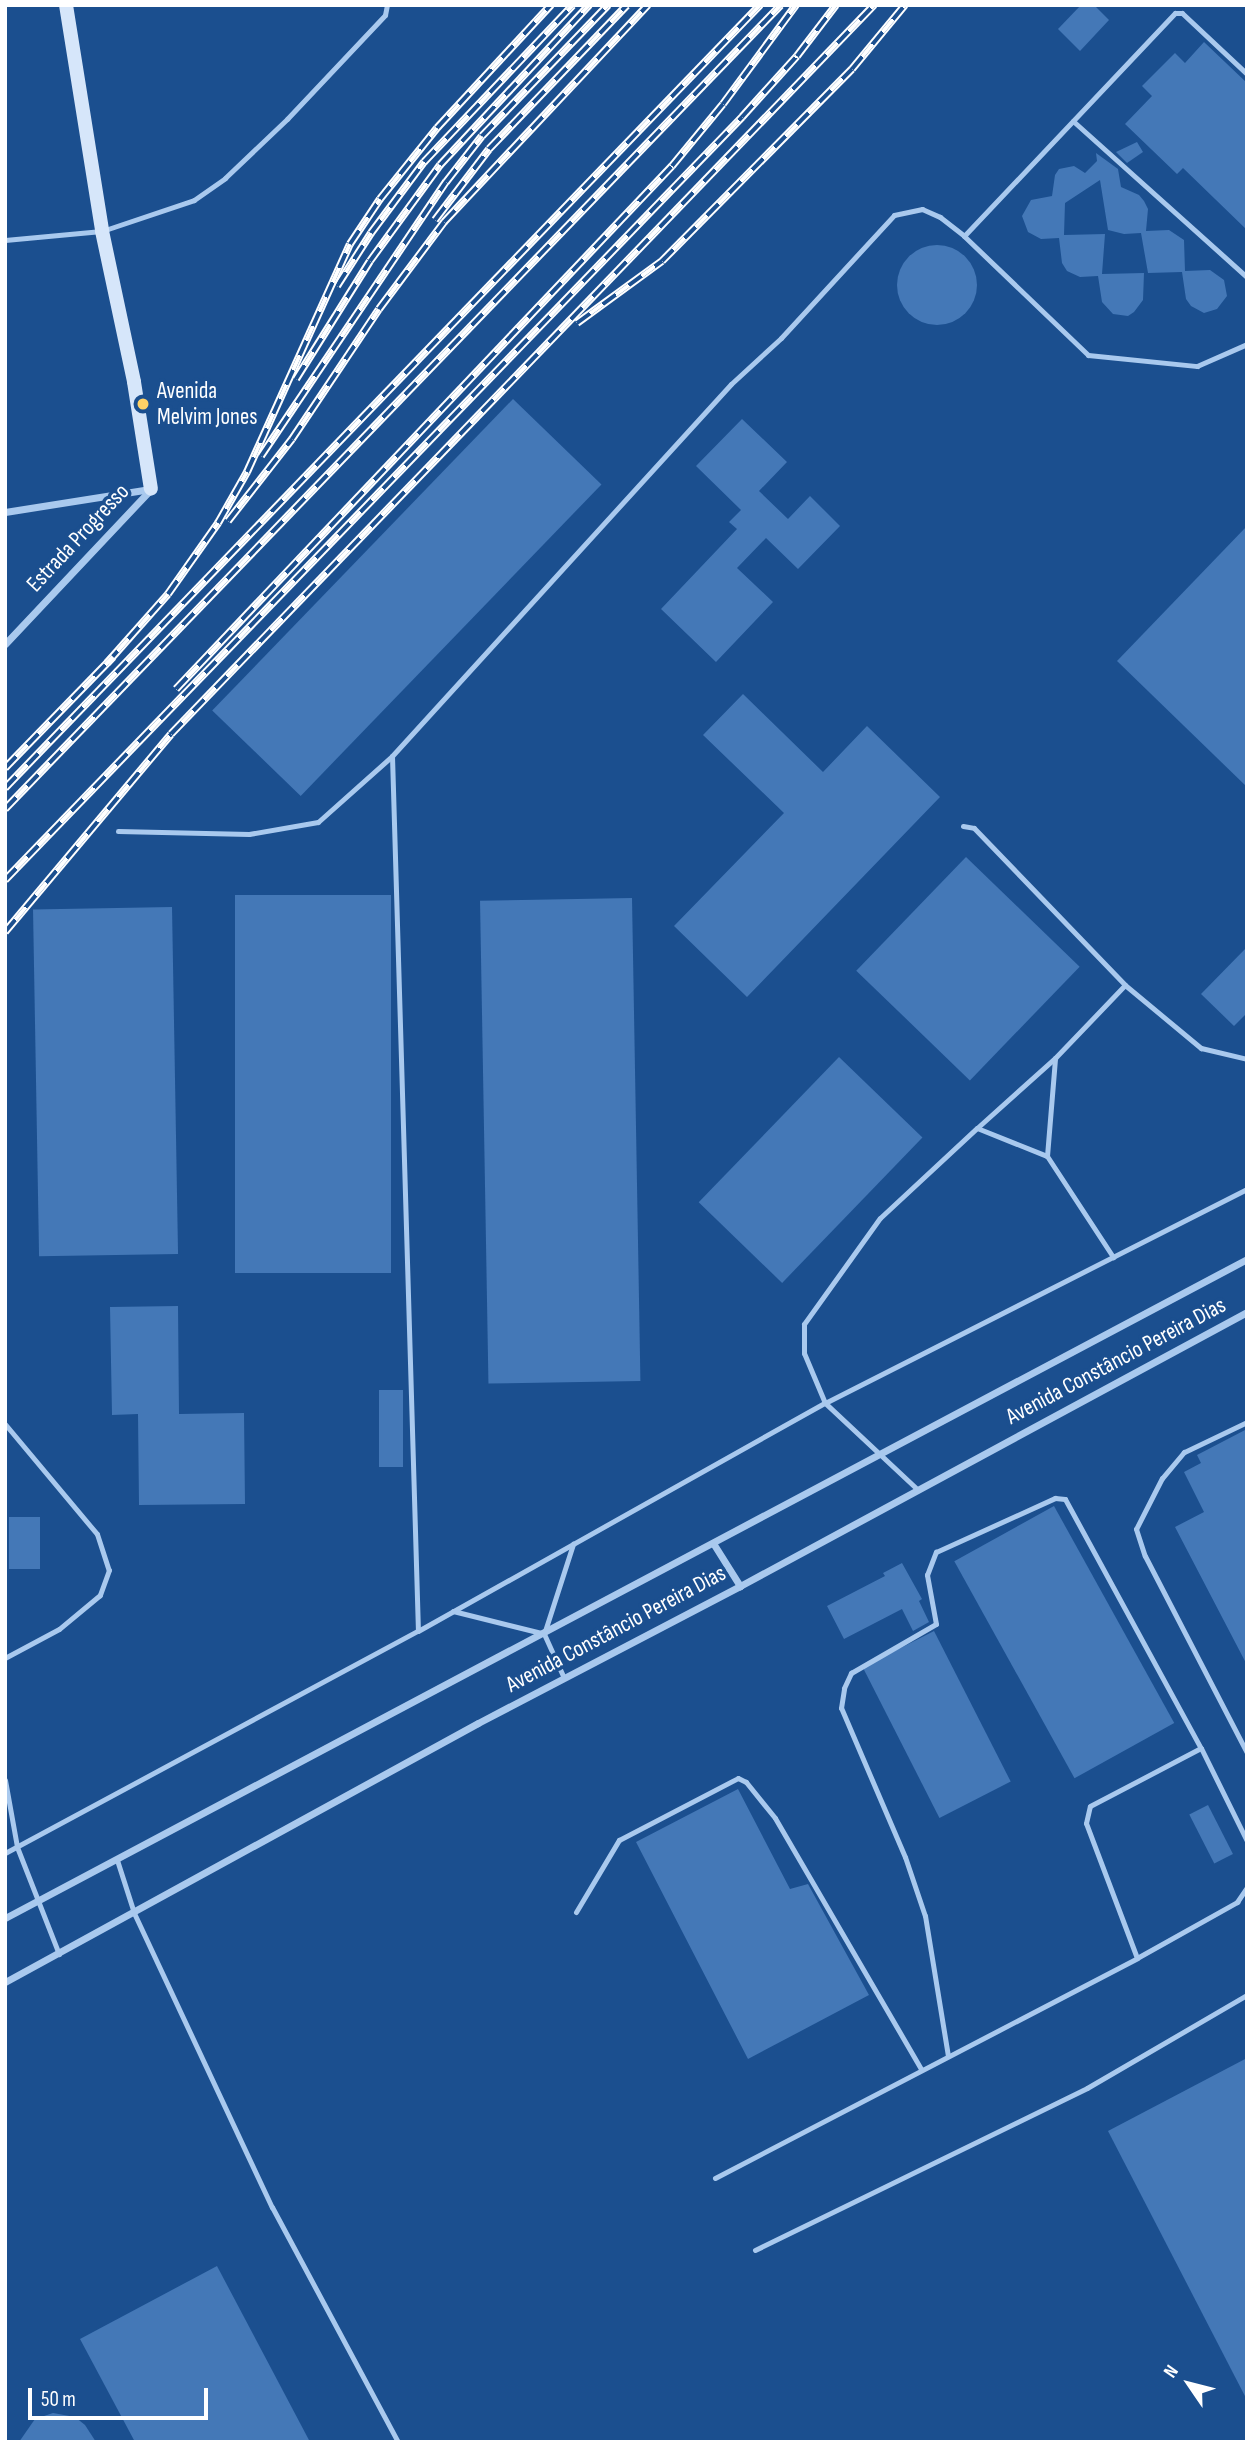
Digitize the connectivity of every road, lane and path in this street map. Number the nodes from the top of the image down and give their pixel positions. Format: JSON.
{"nodes":[{"id":1,"x":66,"y":5,"type":"edge"},
{"id":2,"x":387,"y":5,"type":"edge"},
{"id":3,"x":1247,"y":74,"type":"edge"},
{"id":4,"x":1073,"y":121,"type":"junction"},
{"id":5,"x":102,"y":231,"type":"junction"},
{"id":6,"x":964,"y":236,"type":"junction"},
{"id":7,"x":5,"y":240,"type":"edge"},
{"id":8,"x":1247,"y":277,"type":"edge"},
{"id":9,"x":1247,"y":344,"type":"edge"},
{"id":10,"x":151,"y":489,"type":"junction"},
{"id":11,"x":5,"y":512,"type":"edge"},
{"id":12,"x":5,"y":644,"type":"edge"},
{"id":13,"x":392,"y":756,"type":"junction"},
{"id":14,"x":963,"y":826,"type":"dead end"},
{"id":15,"x":118,"y":831,"type":"dead end"},
{"id":16,"x":1125,"y":985,"type":"junction"},
{"id":17,"x":1055,"y":1058,"type":"junction"},
{"id":18,"x":1247,"y":1059,"type":"edge"},
{"id":19,"x":977,"y":1128,"type":"junction"},
{"id":20,"x":1048,"y":1156,"type":"junction"},
{"id":21,"x":1247,"y":1189,"type":"edge"},
{"id":22,"x":1113,"y":1257,"type":"junction"},
{"id":23,"x":1247,"y":1259,"type":"edge"},
{"id":24,"x":1247,"y":1312,"type":"edge"},
{"id":25,"x":825,"y":1403,"type":"junction"},
{"id":26,"x":1247,"y":1422,"type":"edge"},
{"id":27,"x":5,"y":1424,"type":"edge"},
{"id":28,"x":880,"y":1454,"type":"junction"},
{"id":29,"x":916,"y":1489,"type":"junction"},
{"id":30,"x":713,"y":1543,"type":"junction"},
{"id":31,"x":573,"y":1544,"type":"junction"},
{"id":32,"x":740,"y":1586,"type":"junction"},
{"id":33,"x":453,"y":1611,"type":"junction"},
{"id":34,"x":418,"y":1631,"type":"junction"},
{"id":35,"x":544,"y":1634,"type":"junction"},
{"id":36,"x":5,"y":1658,"type":"edge"},
{"id":37,"x":565,"y":1678,"type":"junction"},
{"id":38,"x":1200,"y":1748,"type":"junction"},
{"id":39,"x":1247,"y":1753,"type":"edge"},
{"id":40,"x":5,"y":1780,"type":"edge"},
{"id":41,"x":1247,"y":1841,"type":"edge"},
{"id":42,"x":17,"y":1847,"type":"junction"},
{"id":43,"x":5,"y":1853,"type":"edge"},
{"id":44,"x":117,"y":1860,"type":"junction"},
{"id":45,"x":1247,"y":1887,"type":"edge"},
{"id":46,"x":36,"y":1901,"type":"junction"},
{"id":47,"x":576,"y":1912,"type":"dead end"},
{"id":48,"x":134,"y":1913,"type":"junction"},
{"id":49,"x":5,"y":1918,"type":"edge"},
{"id":50,"x":59,"y":1954,"type":"junction"},
{"id":51,"x":1137,"y":1958,"type":"junction"},
{"id":52,"x":5,"y":1982,"type":"edge"},
{"id":53,"x":1247,"y":1995,"type":"edge"},
{"id":54,"x":948,"y":2056,"type":"junction"},
{"id":55,"x":921,"y":2069,"type":"junction"},
{"id":56,"x":715,"y":2178,"type":"dead end"},
{"id":57,"x":755,"y":2249,"type":"dead end"},
{"id":58,"x":398,"y":2442,"type":"edge"}],
"edges":[{"from":1,"to":5,"type":"street"},
{"from":2,"to":5,"type":"lane"},
{"from":3,"to":4,"type":"lane"},
{"from":4,"to":6,"type":"lane"},
{"from":4,"to":8,"type":"lane"},
{"from":5,"to":7,"type":"lane"},
{"from":5,"to":10,"type":"street"},
{"from":6,"to":9,"type":"lane"},
{"from":6,"to":13,"type":"lane"},
{"from":10,"to":11,"type":"street"},
{"from":10,"to":12,"type":"street","name":"Estrada Progresso"},
{"from":13,"to":15,"type":"lane"},
{"from":13,"to":34,"type":"lane"},
{"from":14,"to":16,"type":"lane"},
{"from":16,"to":17,"type":"lane"},
{"from":16,"to":18,"type":"lane"},
{"from":17,"to":19,"type":"lane"},
{"from":17,"to":20,"type":"lane"},
{"from":19,"to":20,"type":"lane"},
{"from":19,"to":25,"type":"lane"},
{"from":20,"to":22,"type":"lane"},
{"from":21,"to":22,"type":"lane"},
{"from":22,"to":25,"type":"lane"},
{"from":23,"to":28,"type":"street","name":"Avenida Constâncio Pereira Dias"},
{"from":24,"to":29,"type":"street","name":"Avenida Constâncio Pereira Dias"},
{"from":25,"to":28,"type":"lane"},
{"from":25,"to":31,"type":"lane"},
{"from":26,"to":39,"type":"lane"},
{"from":27,"to":36,"type":"lane"},
{"from":28,"to":29,"type":"lane"},
{"from":28,"to":30,"type":"street","name":"Avenida Constâncio Pereira Dias"},
{"from":29,"to":32,"type":"street","name":"Avenida Constâncio Pereira Dias"},
{"from":30,"to":32,"type":"street"},
{"from":30,"to":35,"type":"street","name":"Avenida Constâncio Pereira Dias"},
{"from":31,"to":33,"type":"lane"},
{"from":31,"to":35,"type":"lane"},
{"from":32,"to":37,"type":"street","name":"Avenida Constâncio Pereira Dias"},
{"from":33,"to":34,"type":"lane"},
{"from":33,"to":35,"type":"lane"},
{"from":34,"to":42,"type":"lane"},
{"from":35,"to":37,"type":"lane"},
{"from":35,"to":44,"type":"street","name":"Avenida Constâncio Pereira Dias"},
{"from":37,"to":48,"type":"street","name":"Avenida Constâncio Pereira Dias"},
{"from":38,"to":41,"type":"lane"},
{"from":38,"to":51,"type":"lane"},
{"from":38,"to":54,"type":"lane"},
{"from":40,"to":42,"type":"lane"},
{"from":42,"to":43,"type":"lane"},
{"from":42,"to":46,"type":"lane"},
{"from":44,"to":46,"type":"street","name":"Avenida Constâncio Pereira Dias"},
{"from":44,"to":48,"type":"lane"},
{"from":45,"to":51,"type":"lane"},
{"from":46,"to":49,"type":"street","name":"Avenida Constâncio Pereira Dias"},
{"from":46,"to":50,"type":"lane"},
{"from":47,"to":55,"type":"lane"},
{"from":48,"to":50,"type":"street","name":"Avenida Constâncio Pereira Dias"},
{"from":48,"to":58,"type":"lane"},
{"from":50,"to":52,"type":"street","name":"Avenida Constâncio Pereira Dias"},
{"from":51,"to":54,"type":"lane"},
{"from":53,"to":57,"type":"lane"},
{"from":54,"to":55,"type":"lane"},
{"from":55,"to":56,"type":"lane"}]}
